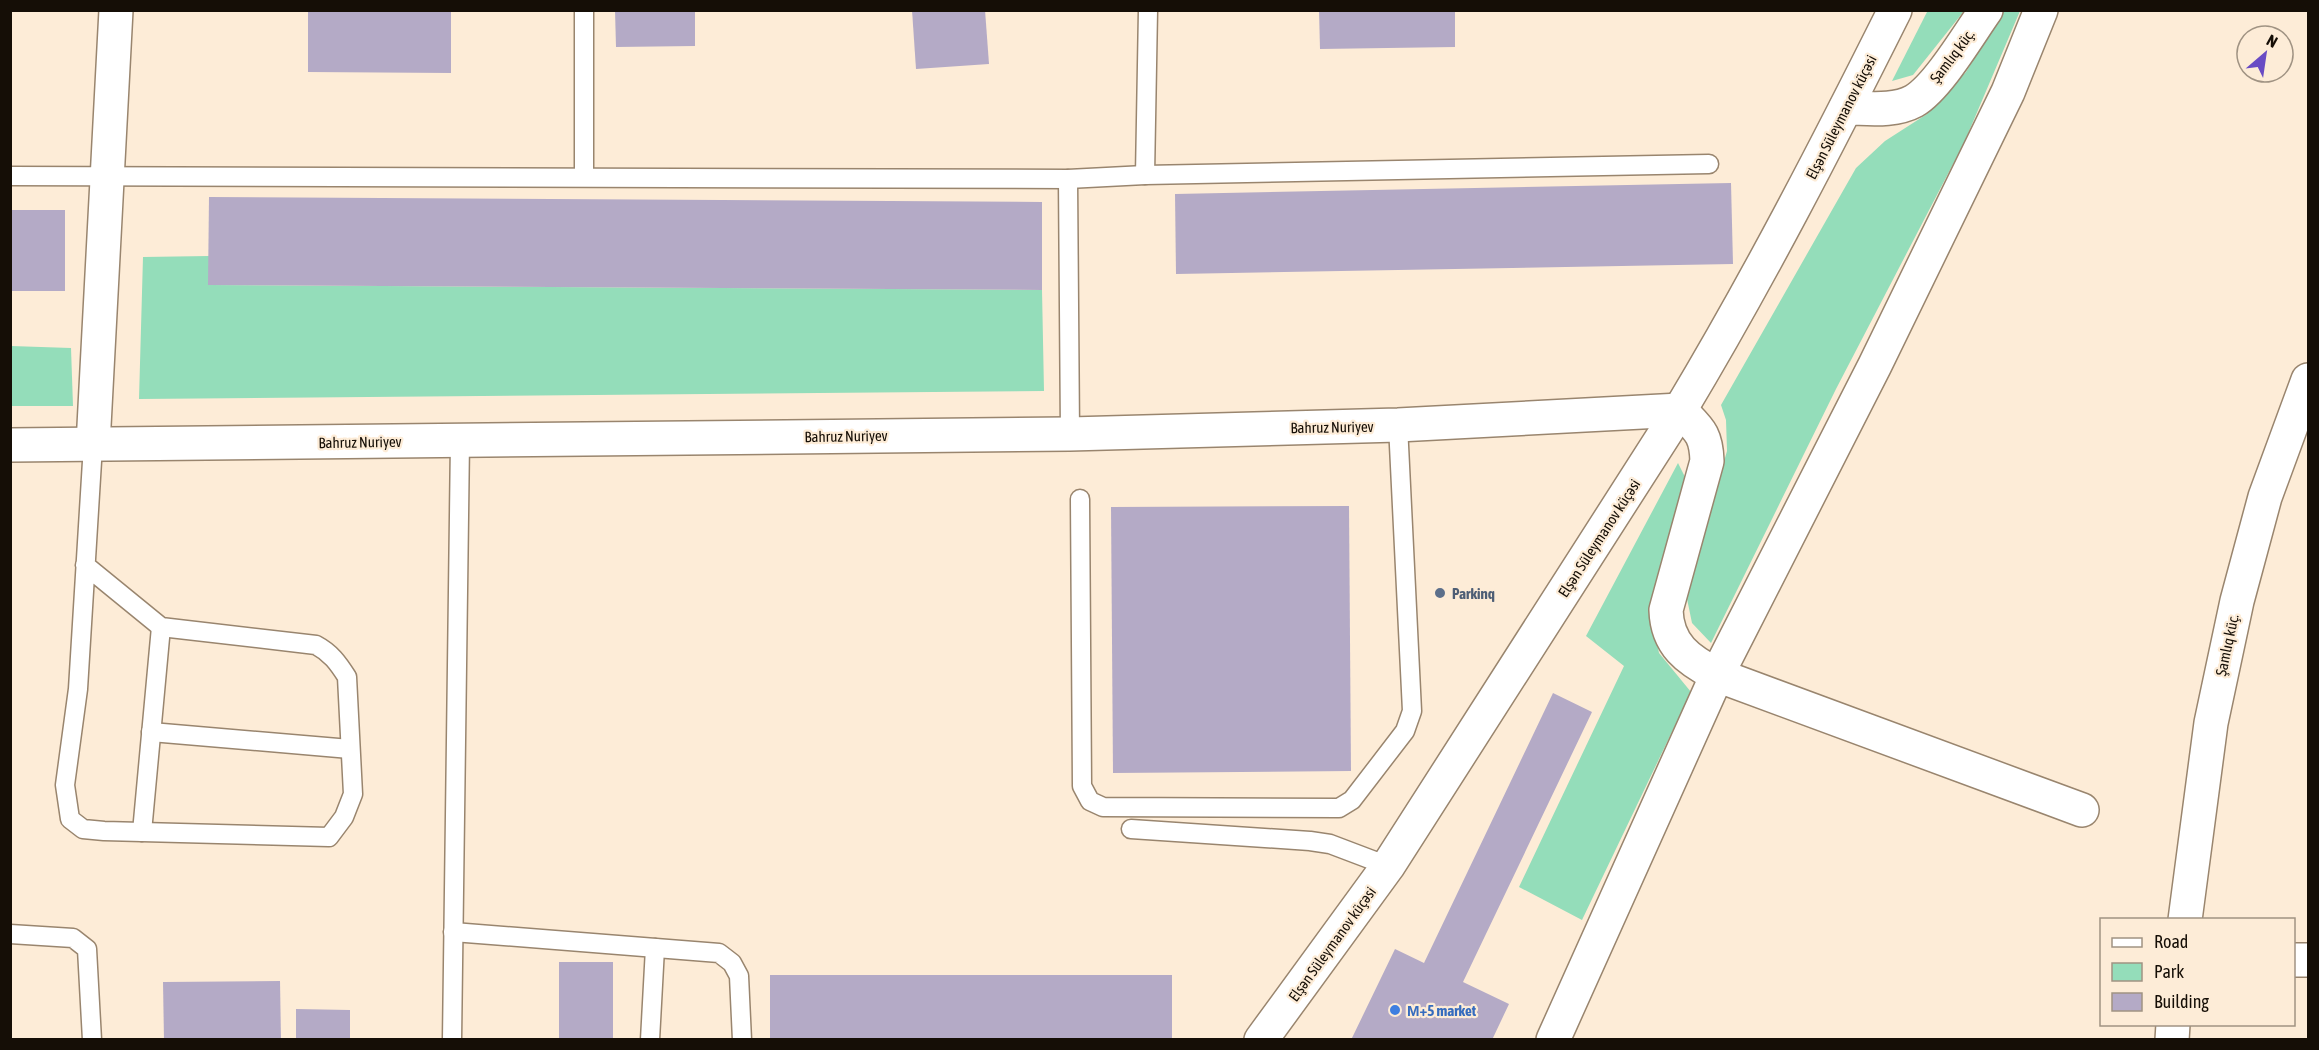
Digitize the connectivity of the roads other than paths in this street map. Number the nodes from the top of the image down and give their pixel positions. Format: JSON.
{"nodes":[{"id":1,"x":116,"y":10,"type":"edge"},
{"id":2,"x":584,"y":10,"type":"edge"},
{"id":3,"x":1148,"y":10,"type":"edge"},
{"id":4,"x":1895,"y":10,"type":"edge"},
{"id":5,"x":1986,"y":10,"type":"edge"},
{"id":6,"x":2041,"y":10,"type":"edge"},
{"id":7,"x":1846,"y":108,"type":"junction"},
{"id":8,"x":1709,"y":164,"type":"dead end"},
{"id":9,"x":1145,"y":175,"type":"junction"},
{"id":10,"x":10,"y":176,"type":"edge"},
{"id":11,"x":108,"y":176,"type":"junction"},
{"id":12,"x":584,"y":176,"type":"junction"},
{"id":13,"x":1068,"y":179,"type":"junction"},
{"id":14,"x":2308,"y":380,"type":"edge"},
{"id":15,"x":1680,"y":410,"type":"junction"},
{"id":16,"x":1398,"y":425,"type":"junction"},
{"id":17,"x":1070,"y":434,"type":"junction"},
{"id":18,"x":460,"y":441,"type":"junction"},
{"id":19,"x":10,"y":445,"type":"edge"},
{"id":20,"x":93,"y":446,"type":"junction"},
{"id":21,"x":1080,"y":499,"type":"dead end"},
{"id":22,"x":86,"y":565,"type":"junction"},
{"id":23,"x":161,"y":627,"type":"junction"},
{"id":24,"x":1717,"y":675,"type":"junction"},
{"id":25,"x":151,"y":732,"type":"junction"},
{"id":26,"x":350,"y":749,"type":"junction"},
{"id":27,"x":1315,"y":808,"type":"junction"},
{"id":28,"x":2082,"y":810,"type":"dead end"},
{"id":29,"x":1131,"y":829,"type":"dead end"},
{"id":30,"x":142,"y":832,"type":"junction"},
{"id":31,"x":1310,"y":841,"type":"junction"},
{"id":32,"x":1388,"y":866,"type":"junction"},
{"id":33,"x":2185,"y":918,"type":"edge"},
{"id":34,"x":453,"y":932,"type":"junction"},
{"id":35,"x":10,"y":934,"type":"edge"},
{"id":36,"x":655,"y":948,"type":"junction"},
{"id":37,"x":93,"y":1040,"type":"edge"},
{"id":38,"x":452,"y":1040,"type":"edge"},
{"id":39,"x":650,"y":1040,"type":"edge"},
{"id":40,"x":742,"y":1040,"type":"edge"},
{"id":41,"x":1261,"y":1040,"type":"edge"},
{"id":42,"x":1553,"y":1040,"type":"edge"}],
"edges":[{"from":1,"to":11,"type":"street"},
{"from":2,"to":12,"type":"lane"},
{"from":3,"to":9,"type":"lane"},
{"from":4,"to":7,"type":"street","name":"Elşən Süleymanov küçəsi"},
{"from":5,"to":7,"type":"street","name":"Şamlıq küç."},
{"from":6,"to":24,"type":"street"},
{"from":7,"to":15,"type":"street","name":"Elşən Süleymanov küçəsi"},
{"from":8,"to":9,"type":"lane"},
{"from":9,"to":13,"type":"lane"},
{"from":10,"to":11,"type":"lane"},
{"from":11,"to":12,"type":"lane"},
{"from":11,"to":20,"type":"street"},
{"from":12,"to":13,"type":"lane"},
{"from":13,"to":17,"type":"lane"},
{"from":14,"to":33,"type":"street","name":"Şamlıq küç."},
{"from":15,"to":16,"type":"street","name":"Bahruz Nuriyev"},
{"from":15,"to":24,"type":"street"},
{"from":15,"to":32,"type":"street","name":"Elşən Süleymanov küçəsi"},
{"from":16,"to":17,"type":"street","name":"Bahruz Nuriyev"},
{"from":16,"to":27,"type":"lane"},
{"from":17,"to":18,"type":"street","name":"Bahruz Nuriyev"},
{"from":18,"to":20,"type":"street","name":"Bahruz Nuriyev"},
{"from":18,"to":34,"type":"lane"},
{"from":19,"to":20,"type":"street","name":"Bahruz Nuriyev"},
{"from":20,"to":22,"type":"lane"},
{"from":21,"to":27,"type":"lane"},
{"from":22,"to":23,"type":"lane"},
{"from":22,"to":30,"type":"lane"},
{"from":23,"to":25,"type":"lane"},
{"from":23,"to":26,"type":"lane"},
{"from":24,"to":28,"type":"street"},
{"from":24,"to":42,"type":"street"},
{"from":25,"to":26,"type":"lane"},
{"from":25,"to":30,"type":"lane"},
{"from":26,"to":30,"type":"lane"},
{"from":27,"to":31,"type":"lane"},
{"from":29,"to":31,"type":"lane"},
{"from":31,"to":32,"type":"lane"},
{"from":32,"to":41,"type":"street","name":"Elşən Süleymanov küçəsi"},
{"from":34,"to":36,"type":"lane"},
{"from":34,"to":38,"type":"lane"},
{"from":35,"to":37,"type":"lane"},
{"from":36,"to":39,"type":"lane"},
{"from":36,"to":40,"type":"lane"}]}
